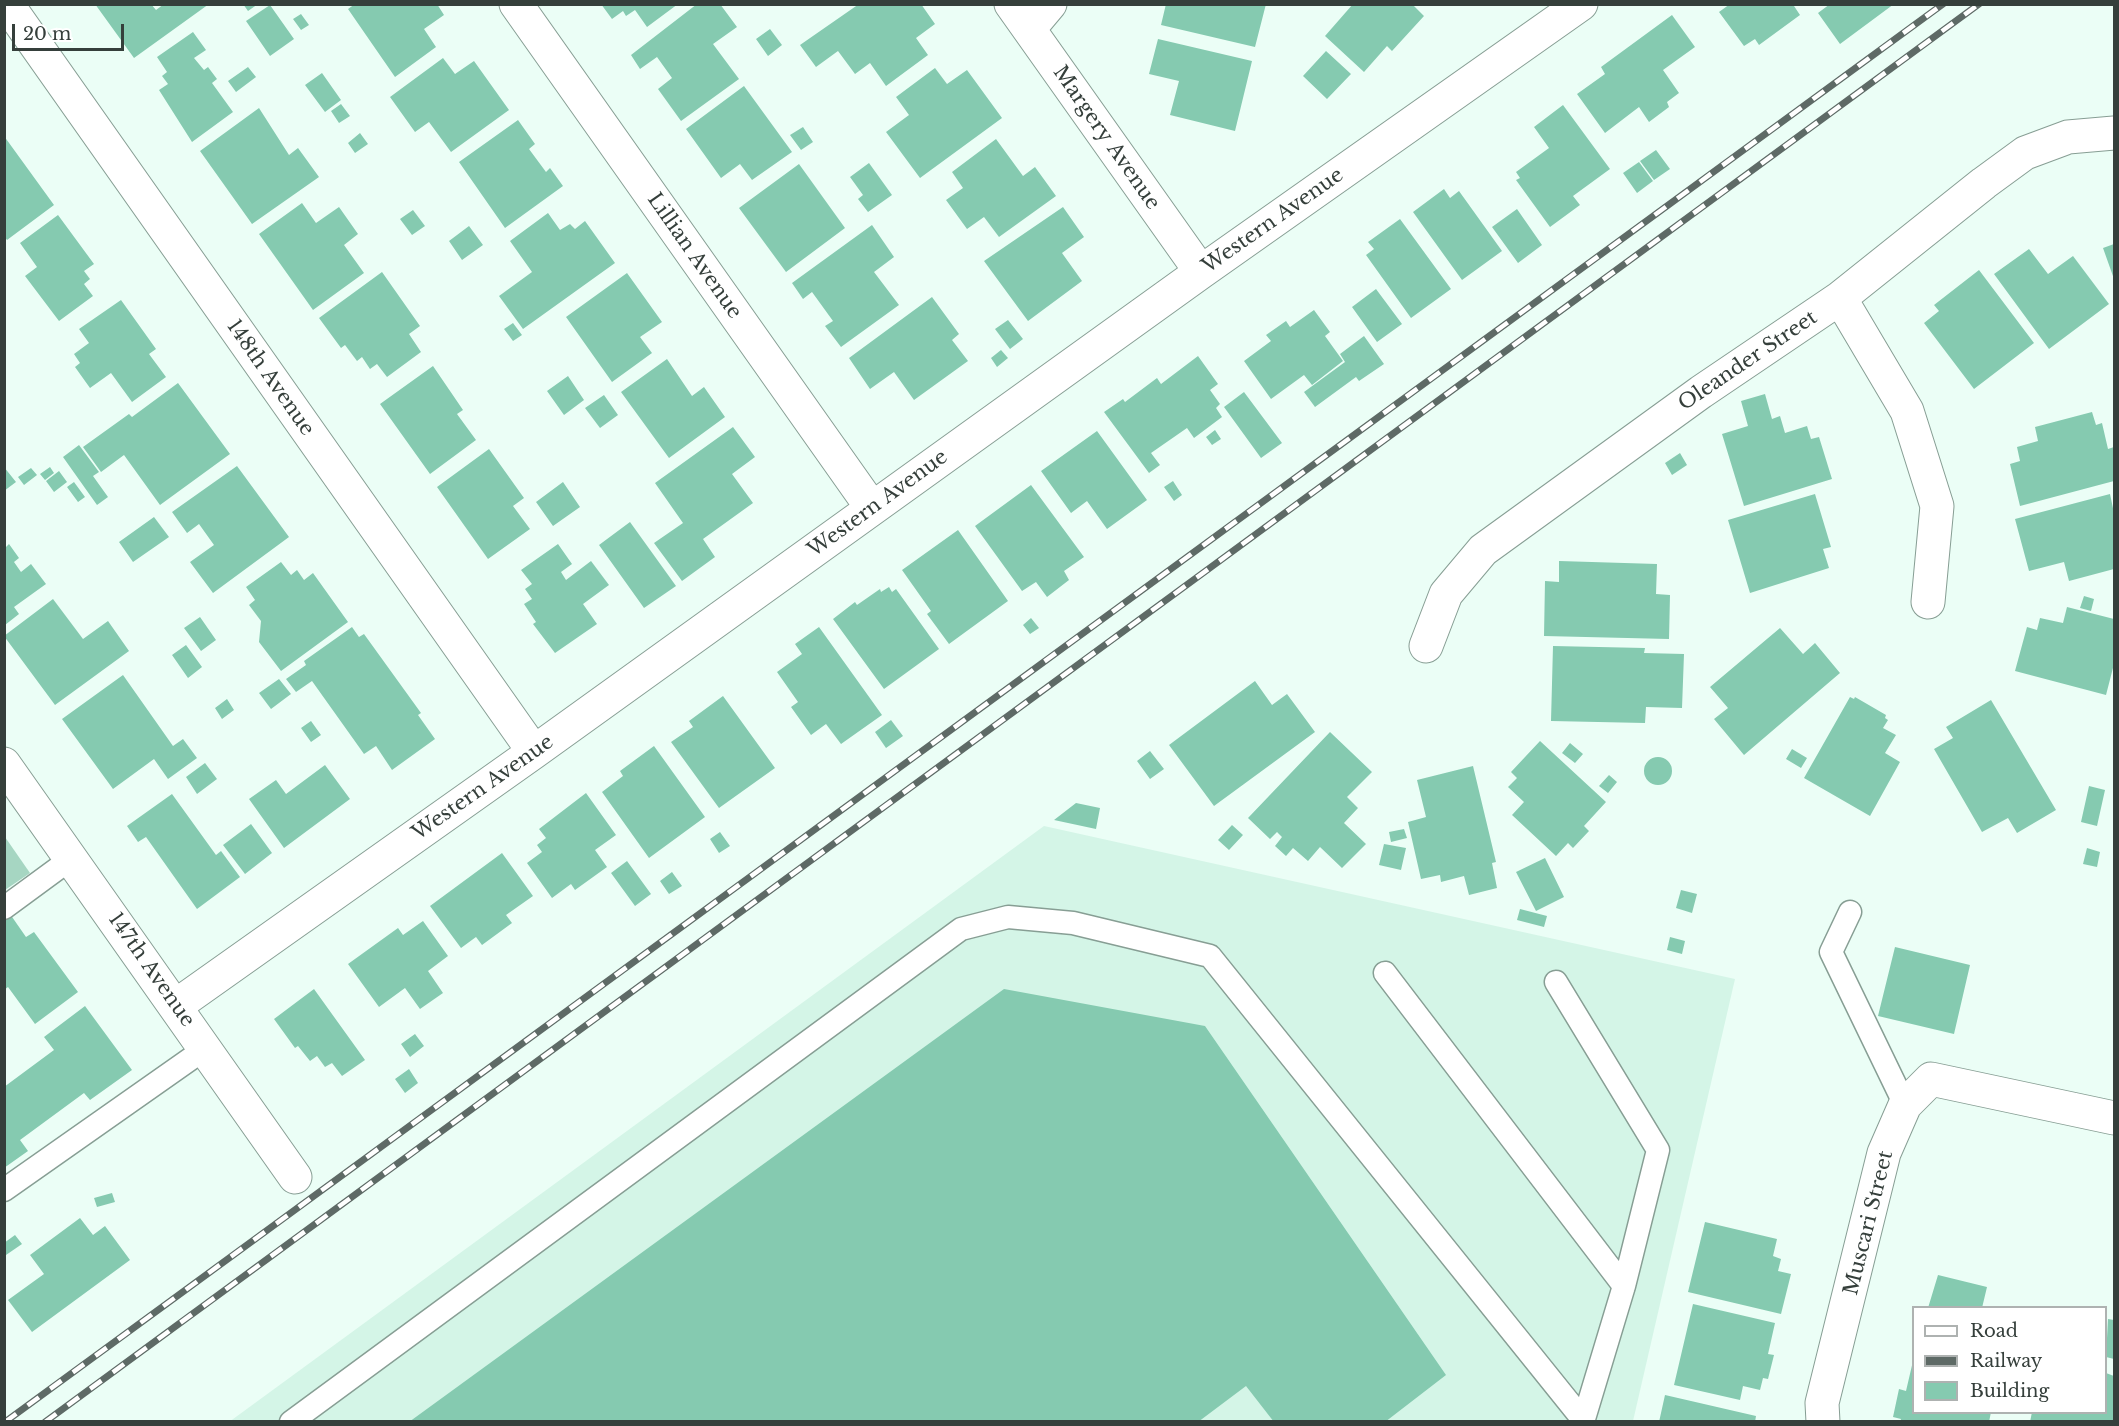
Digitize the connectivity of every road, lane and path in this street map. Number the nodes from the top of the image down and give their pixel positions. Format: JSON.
{"nodes":[{"id":1,"x":7,"y":4,"type":"edge"},
{"id":2,"x":516,"y":4,"type":"edge"},
{"id":3,"x":1050,"y":4,"type":"edge"},
{"id":4,"x":1579,"y":5,"type":"edge"},
{"id":5,"x":1020,"y":17,"type":"edge"},
{"id":6,"x":2115,"y":132,"type":"edge"},
{"id":7,"x":1200,"y":272,"type":"junction"},
{"id":8,"x":1840,"y":298,"type":"junction"},
{"id":9,"x":872,"y":508,"type":"junction"},
{"id":10,"x":1928,"y":602,"type":"dead end"},
{"id":11,"x":1426,"y":646,"type":"dead end"},
{"id":12,"x":534,"y":752,"type":"junction"},
{"id":13,"x":4,"y":764,"type":"edge"},
{"id":14,"x":72,"y":858,"type":"junction"},
{"id":15,"x":4,"y":908,"type":"edge"},
{"id":16,"x":1850,"y":912,"type":"dead end"},
{"id":17,"x":1385,"y":974,"type":"dead end"},
{"id":18,"x":1556,"y":982,"type":"dead end"},
{"id":19,"x":177,"y":1005,"type":"junction"},
{"id":20,"x":206,"y":1048,"type":"junction"},
{"id":21,"x":1905,"y":1105,"type":"junction"},
{"id":22,"x":2115,"y":1118,"type":"edge"},
{"id":23,"x":295,"y":1177,"type":"dead end"},
{"id":24,"x":4,"y":1190,"type":"edge"},
{"id":25,"x":1624,"y":1286,"type":"junction"},
{"id":26,"x":1583,"y":1421,"type":"edge"},
{"id":27,"x":291,"y":1422,"type":"edge"},
{"id":28,"x":1823,"y":1422,"type":"edge"}],
"edges":[{"from":1,"to":12,"type":"street","name":"148th Avenue"},
{"from":2,"to":9,"type":"street","name":"Lillian Avenue"},
{"from":3,"to":5,"type":"street"},
{"from":4,"to":7,"type":"street","name":"Western Avenue"},
{"from":5,"to":7,"type":"street","name":"Margery Avenue"},
{"from":6,"to":8,"type":"street","name":"Oleander Street"},
{"from":7,"to":9,"type":"street","name":"Western Avenue"},
{"from":8,"to":10,"type":"street"},
{"from":8,"to":11,"type":"street","name":"Oleander Street"},
{"from":9,"to":12,"type":"street","name":"Western Avenue"},
{"from":12,"to":19,"type":"street","name":"Western Avenue"},
{"from":13,"to":14,"type":"street","name":"147th Avenue"},
{"from":14,"to":15,"type":"lane"},
{"from":14,"to":19,"type":"street","name":"147th Avenue"},
{"from":16,"to":21,"type":"lane"},
{"from":17,"to":25,"type":"lane"},
{"from":18,"to":25,"type":"lane"},
{"from":19,"to":20,"type":"street","name":"147th Avenue"},
{"from":20,"to":23,"type":"street","name":"147th Avenue"},
{"from":20,"to":24,"type":"lane"},
{"from":21,"to":22,"type":"street","name":"Muscari Street"},
{"from":21,"to":28,"type":"street","name":"Muscari Street"},
{"from":25,"to":26,"type":"lane"},
{"from":26,"to":27,"type":"lane"}]}
